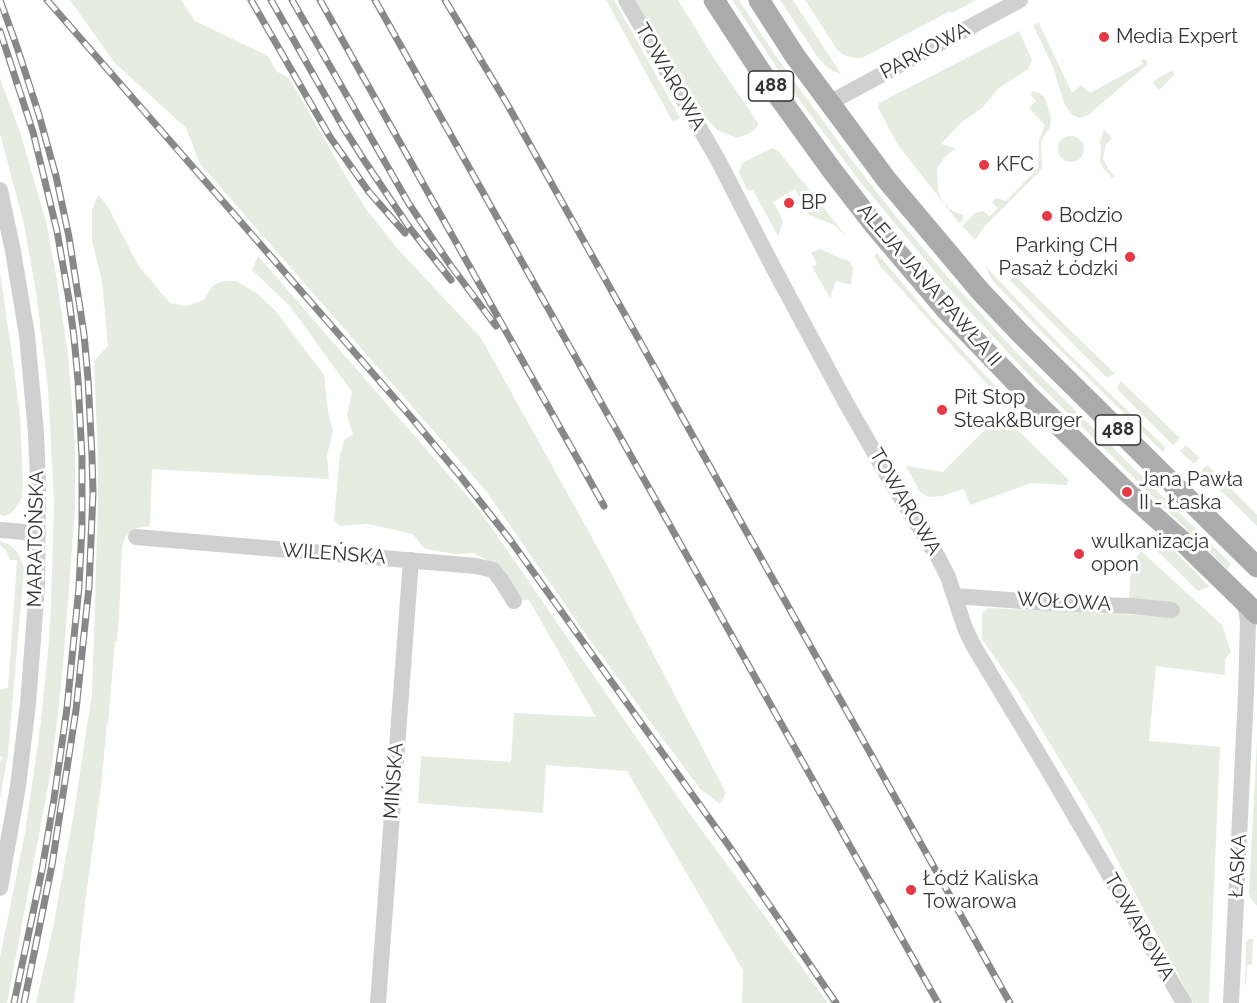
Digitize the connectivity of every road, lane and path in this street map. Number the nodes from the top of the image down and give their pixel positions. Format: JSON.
{"nodes":[{"id":1,"x":626,"y":0,"type":"edge"},
{"id":2,"x":714,"y":0,"type":"edge"},
{"id":3,"x":759,"y":0,"type":"edge"},
{"id":4,"x":1020,"y":0,"type":"edge"},
{"id":5,"x":829,"y":102,"type":"junction"},
{"id":6,"x":0,"y":190,"type":"edge"},
{"id":7,"x":0,"y":530,"type":"edge"},
{"id":8,"x":38,"y":533,"type":"junction"},
{"id":9,"x":136,"y":537,"type":"dead end"},
{"id":10,"x":411,"y":560,"type":"junction"},
{"id":11,"x":1257,"y":567,"type":"edge"},
{"id":12,"x":955,"y":596,"type":"junction"},
{"id":13,"x":514,"y":601,"type":"dead end"},
{"id":14,"x":1251,"y":608,"type":"edge"},
{"id":15,"x":1172,"y":610,"type":"dead end"},
{"id":16,"x":1257,"y":678,"type":"edge"},
{"id":17,"x":1246,"y":694,"type":"junction"},
{"id":18,"x":0,"y":888,"type":"edge"},
{"id":19,"x":378,"y":1003,"type":"edge"},
{"id":20,"x":1184,"y":1003,"type":"edge"},
{"id":21,"x":1230,"y":1003,"type":"edge"}],
"edges":[{"from":1,"to":12,"type":"street","name":"TOWAROWA"},
{"from":2,"to":14,"type":"main road","name":"ALEJA JANA PAWŁA II","number":"488"},
{"from":3,"to":5,"type":"main road","name":"ALEJA JANA PAWŁA II","number":"488"},
{"from":4,"to":5,"type":"street","name":"PARKOWA"},
{"from":5,"to":11,"type":"main road","name":"ALEJA JANA PAWŁA II","number":"488"},
{"from":6,"to":8,"type":"street","name":"MARATOŃSKA"},
{"from":7,"to":8,"type":"street"},
{"from":8,"to":18,"type":"street","name":"MARATOŃSKA"},
{"from":9,"to":10,"type":"street","name":"WILEŃSKA"},
{"from":10,"to":13,"type":"street","name":"WILEŃSKA"},
{"from":10,"to":19,"type":"street","name":"MIŃSKA"},
{"from":12,"to":15,"type":"street","name":"WOŁOWA"},
{"from":12,"to":20,"type":"street","name":"TOWAROWA"},
{"from":14,"to":17,"type":"street","name":"ŁASKA"},
{"from":16,"to":17,"type":"street"},
{"from":17,"to":21,"type":"street","name":"ŁASKA"}]}
